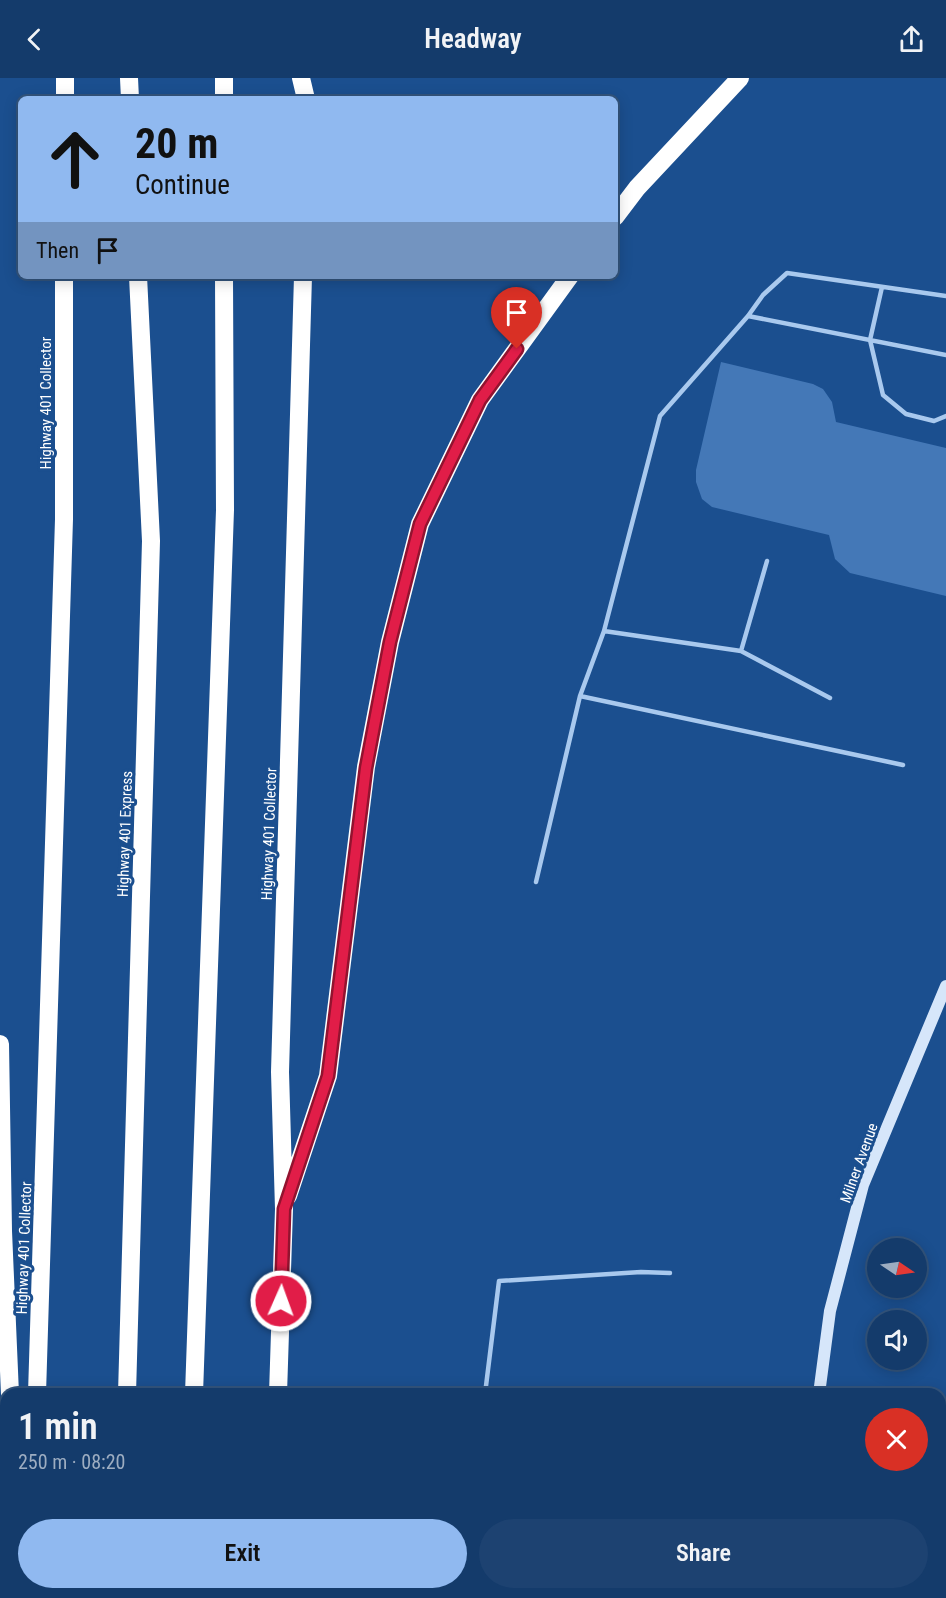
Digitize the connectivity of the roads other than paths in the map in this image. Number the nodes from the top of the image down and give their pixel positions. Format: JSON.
{"nodes":[{"id":1,"x":65,"y":78,"type":"edge"},
{"id":2,"x":129,"y":78,"type":"edge"},
{"id":3,"x":224,"y":78,"type":"edge"},
{"id":4,"x":301,"y":78,"type":"edge"},
{"id":5,"x":312,"y":78,"type":"edge"},
{"id":6,"x":740,"y":78,"type":"edge"},
{"id":7,"x":65,"y":96,"type":"edge"},
{"id":8,"x":130,"y":96,"type":"edge"},
{"id":9,"x":224,"y":96,"type":"edge"},
{"id":10,"x":307,"y":96,"type":"edge"},
{"id":11,"x":309,"y":96,"type":"edge"},
{"id":12,"x":618,"y":213,"type":"edge"},
{"id":13,"x":64,"y":279,"type":"edge"},
{"id":14,"x":138,"y":279,"type":"edge"},
{"id":15,"x":224,"y":279,"type":"edge"},
{"id":16,"x":303,"y":279,"type":"edge"},
{"id":17,"x":568,"y":279,"type":"edge"},
{"id":18,"x":882,"y":287,"type":"junction"},
{"id":19,"x":946,"y":296,"type":"edge"},
{"id":20,"x":748,"y":316,"type":"junction"},
{"id":21,"x":870,"y":340,"type":"junction"},
{"id":22,"x":946,"y":354,"type":"edge"},
{"id":23,"x":946,"y":416,"type":"edge"},
{"id":24,"x":767,"y":561,"type":"dead end"},
{"id":25,"x":604,"y":631,"type":"junction"},
{"id":26,"x":741,"y":651,"type":"junction"},
{"id":27,"x":580,"y":696,"type":"junction"},
{"id":28,"x":830,"y":698,"type":"dead end"},
{"id":29,"x":903,"y":765,"type":"dead end"},
{"id":30,"x":536,"y":882,"type":"dead end"},
{"id":31,"x":946,"y":986,"type":"edge"},
{"id":32,"x":0,"y":1044,"type":"edge"},
{"id":33,"x":284,"y":1209,"type":"junction"},
{"id":34,"x":670,"y":1272,"type":"dead end"},
{"id":35,"x":10,"y":1388,"type":"edge"},
{"id":36,"x":37,"y":1388,"type":"edge"},
{"id":37,"x":127,"y":1388,"type":"edge"},
{"id":38,"x":194,"y":1388,"type":"edge"},
{"id":39,"x":278,"y":1388,"type":"edge"},
{"id":40,"x":486,"y":1388,"type":"edge"},
{"id":41,"x":820,"y":1388,"type":"edge"}],
"edges":[{"from":1,"to":7,"type":"highway"},
{"from":2,"to":8,"type":"highway"},
{"from":3,"to":9,"type":"highway"},
{"from":4,"to":10,"type":"highway"},
{"from":5,"to":11,"type":"highway"},
{"from":6,"to":12,"type":"highway"},
{"from":13,"to":36,"type":"highway","name":"Highway 401 Collector"},
{"from":14,"to":37,"type":"highway","name":"Highway 401 Express"},
{"from":15,"to":38,"type":"highway"},
{"from":16,"to":33,"type":"highway","name":"Highway 401 Collector"},
{"from":17,"to":33,"type":"highway"},
{"from":18,"to":19,"type":"lane"},
{"from":18,"to":20,"type":"lane"},
{"from":18,"to":21,"type":"lane"},
{"from":20,"to":21,"type":"lane"},
{"from":20,"to":25,"type":"lane"},
{"from":21,"to":22,"type":"lane"},
{"from":21,"to":23,"type":"lane"},
{"from":24,"to":26,"type":"lane"},
{"from":25,"to":26,"type":"lane"},
{"from":25,"to":27,"type":"lane"},
{"from":26,"to":28,"type":"lane"},
{"from":27,"to":29,"type":"lane"},
{"from":27,"to":30,"type":"lane"},
{"from":31,"to":41,"type":"main road","name":"Milner Avenue"},
{"from":32,"to":35,"type":"highway"},
{"from":33,"to":39,"type":"highway","name":"Highway 401 Collector"},
{"from":34,"to":40,"type":"lane"}]}
